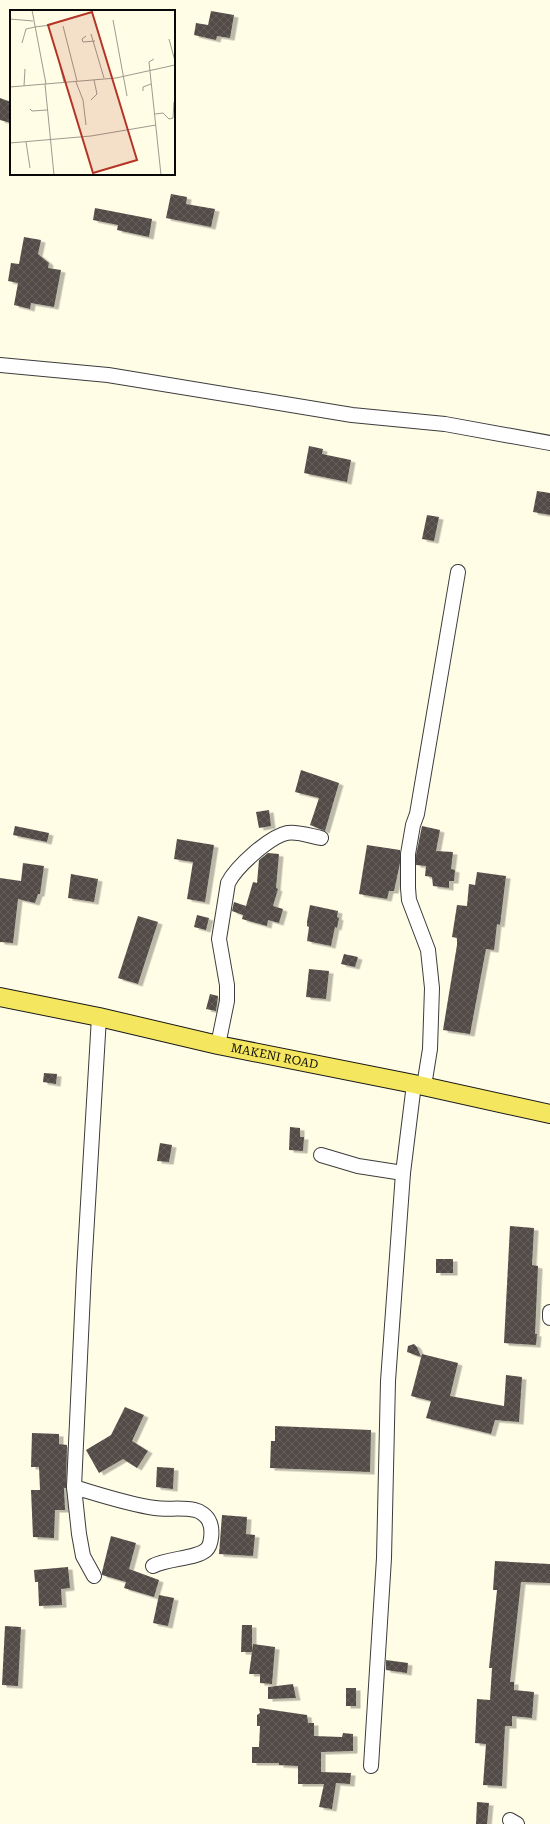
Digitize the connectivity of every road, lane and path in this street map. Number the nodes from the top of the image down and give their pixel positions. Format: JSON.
{"nodes":[{"id":1,"x":0,"y":365,"type":"edge"},
{"id":2,"x":550,"y":443,"type":"edge"},
{"id":3,"x":458,"y":572,"type":"dead end"},
{"id":4,"x":321,"y":838,"type":"dead end"},
{"id":5,"x":0,"y":998,"type":"edge"},
{"id":6,"x":100,"y":1017,"type":"junction"},
{"id":7,"x":218,"y":1045,"type":"junction"},
{"id":8,"x":419,"y":1085,"type":"junction"},
{"id":9,"x":550,"y":1114,"type":"edge"},
{"id":10,"x":321,"y":1155,"type":"dead end"},
{"id":11,"x":403,"y":1173,"type":"junction"},
{"id":12,"x":550,"y":1312,"type":"edge"},
{"id":13,"x":550,"y":1318,"type":"edge"},
{"id":14,"x":74,"y":1487,"type":"junction"},
{"id":15,"x":153,"y":1566,"type":"dead end"},
{"id":16,"x":94,"y":1576,"type":"dead end"},
{"id":17,"x":372,"y":1766,"type":"dead end"}],
"edges":[{"from":1,"to":2,"type":"street"},
{"from":3,"to":8,"type":"street"},
{"from":4,"to":7,"type":"street"},
{"from":5,"to":6,"type":"main road","name":"MAKENI ROAD"},
{"from":6,"to":7,"type":"main road","name":"MAKENI ROAD"},
{"from":6,"to":14,"type":"street"},
{"from":7,"to":8,"type":"main road","name":"MAKENI ROAD"},
{"from":8,"to":9,"type":"main road","name":"MAKENI ROAD"},
{"from":8,"to":11,"type":"street"},
{"from":10,"to":11,"type":"street"},
{"from":11,"to":17,"type":"street"},
{"from":12,"to":13,"type":"street"},
{"from":14,"to":15,"type":"street"},
{"from":14,"to":16,"type":"street"}]}
